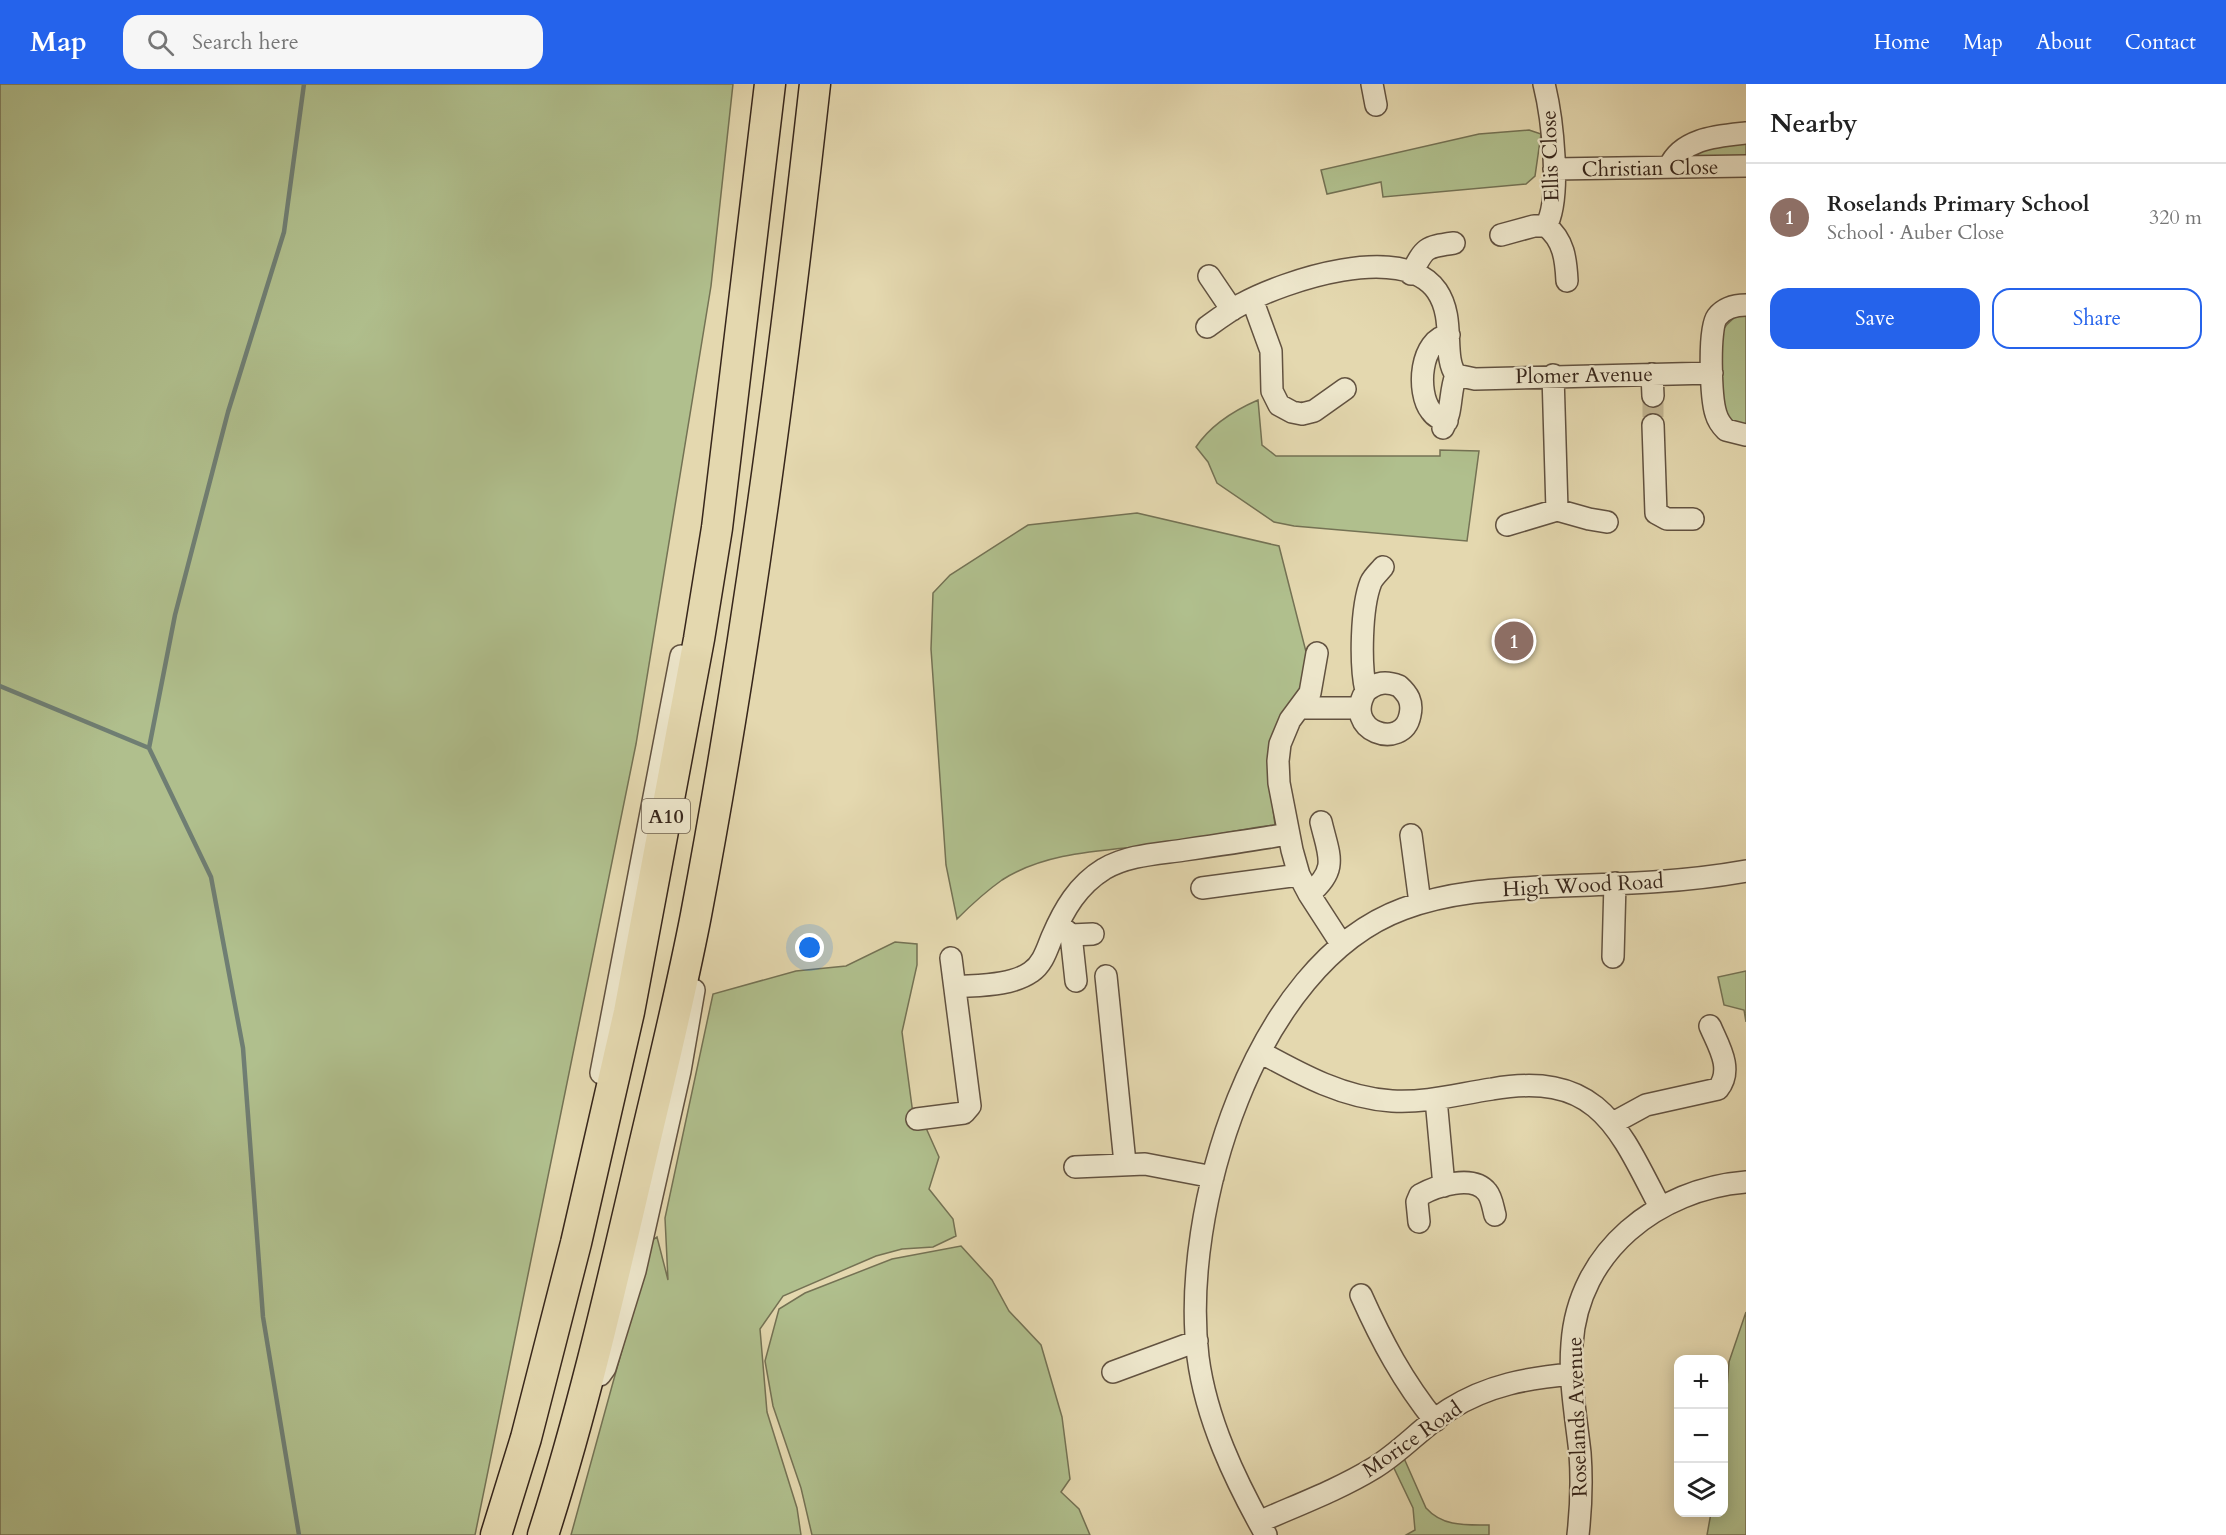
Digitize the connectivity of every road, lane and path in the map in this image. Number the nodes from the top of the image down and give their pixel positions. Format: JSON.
{"nodes":[{"id":1,"x":770,"y":84,"type":"edge"},
{"id":2,"x":816,"y":84,"type":"edge"},
{"id":3,"x":1372,"y":84,"type":"edge"},
{"id":4,"x":1544,"y":84,"type":"edge"},
{"id":5,"x":1376,"y":105,"type":"dead end"},
{"id":6,"x":1746,"y":133,"type":"edge"},
{"id":7,"x":1746,"y":166,"type":"edge"},
{"id":8,"x":1669,"y":167,"type":"junction"},
{"id":9,"x":1554,"y":169,"type":"junction"},
{"id":10,"x":1546,"y":226,"type":"junction"},
{"id":11,"x":1501,"y":235,"type":"dead end"},
{"id":12,"x":1454,"y":243,"type":"dead end"},
{"id":13,"x":1411,"y":274,"type":"junction"},
{"id":14,"x":1209,"y":276,"type":"dead end"},
{"id":15,"x":1567,"y":281,"type":"dead end"},
{"id":16,"x":1252,"y":299,"type":"junction"},
{"id":17,"x":1746,"y":305,"type":"edge"},
{"id":18,"x":1232,"y":310,"type":"junction"},
{"id":19,"x":1207,"y":327,"type":"dead end"},
{"id":20,"x":1449,"y":335,"type":"junction"},
{"id":21,"x":1712,"y":373,"type":"junction"},
{"id":22,"x":1652,"y":374,"type":"junction"},
{"id":23,"x":1456,"y":375,"type":"junction"},
{"id":24,"x":1553,"y":375,"type":"junction"},
{"id":25,"x":1345,"y":389,"type":"dead end"},
{"id":26,"x":1653,"y":396,"type":"tunnel mouth"},
{"id":27,"x":1653,"y":425,"type":"tunnel mouth"},
{"id":28,"x":1746,"y":435,"type":"edge"},
{"id":29,"x":1557,"y":510,"type":"junction"},
{"id":30,"x":1693,"y":519,"type":"dead end"},
{"id":31,"x":1607,"y":522,"type":"dead end"},
{"id":32,"x":1507,"y":525,"type":"dead end"},
{"id":33,"x":1383,"y":567,"type":"dead end"},
{"id":34,"x":1317,"y":653,"type":"dead end"},
{"id":35,"x":1300,"y":708,"type":"junction"},
{"id":36,"x":1321,"y":822,"type":"dead end"},
{"id":37,"x":1288,"y":834,"type":"junction"},
{"id":38,"x":1411,"y":835,"type":"dead end"},
{"id":39,"x":1746,"y":871,"type":"edge"},
{"id":40,"x":1299,"y":875,"type":"junction"},
{"id":41,"x":1614,"y":883,"type":"junction"},
{"id":42,"x":1202,"y":888,"type":"dead end"},
{"id":43,"x":1309,"y":894,"type":"junction"},
{"id":44,"x":1420,"y":903,"type":"junction"},
{"id":45,"x":1065,"y":930,"type":"junction"},
{"id":46,"x":1093,"y":934,"type":"dead end"},
{"id":47,"x":1342,"y":945,"type":"junction"},
{"id":48,"x":1613,"y":957,"type":"dead end"},
{"id":49,"x":951,"y":958,"type":"dead end"},
{"id":50,"x":1106,"y":976,"type":"dead end"},
{"id":51,"x":1076,"y":981,"type":"dead end"},
{"id":52,"x":955,"y":987,"type":"junction"},
{"id":53,"x":1710,"y":1026,"type":"dead end"},
{"id":54,"x":1260,"y":1052,"type":"junction"},
{"id":55,"x":1436,"y":1100,"type":"junction"},
{"id":56,"x":917,"y":1119,"type":"dead end"},
{"id":57,"x":1613,"y":1123,"type":"junction"},
{"id":58,"x":1125,"y":1163,"type":"junction"},
{"id":59,"x":1075,"y":1167,"type":"dead end"},
{"id":60,"x":1213,"y":1177,"type":"junction"},
{"id":61,"x":1746,"y":1182,"type":"edge"},
{"id":62,"x":1444,"y":1186,"type":"junction"},
{"id":63,"x":1660,"y":1207,"type":"junction"},
{"id":64,"x":1494,"y":1215,"type":"dead end"},
{"id":65,"x":1419,"y":1222,"type":"dead end"},
{"id":66,"x":1361,"y":1295,"type":"dead end"},
{"id":67,"x":1197,"y":1341,"type":"junction"},
{"id":68,"x":1113,"y":1372,"type":"dead end"},
{"id":69,"x":1572,"y":1374,"type":"junction"},
{"id":70,"x":1435,"y":1420,"type":"junction"},
{"id":71,"x":1262,"y":1529,"type":"edge"},
{"id":72,"x":496,"y":1535,"type":"edge"},
{"id":73,"x":543,"y":1535,"type":"edge"},
{"id":74,"x":1578,"y":1535,"type":"edge"}],
"edges":[{"from":1,"to":72,"type":"highway","number":"A10"},
{"from":2,"to":73,"type":"highway","number":"A10"},
{"from":3,"to":5,"type":"street"},
{"from":4,"to":9,"type":"street","name":"Ellis Close"},
{"from":6,"to":8,"type":"street"},
{"from":7,"to":8,"type":"street","name":"Christian Close"},
{"from":8,"to":9,"type":"street","name":"Christian Close"},
{"from":9,"to":10,"type":"street","name":"Ellis Close"},
{"from":10,"to":11,"type":"street","name":"Ellis Close"},
{"from":10,"to":15,"type":"street","name":"Ellis Close"},
{"from":12,"to":13,"type":"street"},
{"from":13,"to":16,"type":"street"},
{"from":13,"to":20,"type":"street"},
{"from":14,"to":18,"type":"street"},
{"from":16,"to":18,"type":"street"},
{"from":16,"to":25,"type":"street"},
{"from":17,"to":21,"type":"street"},
{"from":18,"to":19,"type":"street"},
{"from":20,"to":23,"type":"street"},
{"from":20,"to":23,"type":"street"},
{"from":21,"to":22,"type":"street","name":"Plomer Avenue"},
{"from":21,"to":28,"type":"street"},
{"from":22,"to":24,"type":"street","name":"Plomer Avenue"},
{"from":22,"to":26,"type":"street"},
{"from":23,"to":24,"type":"street","name":"Plomer Avenue"},
{"from":24,"to":29,"type":"street"},
{"from":27,"to":30,"type":"street"},
{"from":29,"to":31,"type":"street"},
{"from":29,"to":32,"type":"street"},
{"from":33,"to":35,"type":"street"},
{"from":34,"to":35,"type":"street"},
{"from":35,"to":37,"type":"street"},
{"from":36,"to":43,"type":"street"},
{"from":37,"to":40,"type":"street"},
{"from":37,"to":45,"type":"street"},
{"from":38,"to":44,"type":"street"},
{"from":39,"to":41,"type":"street","name":"High Wood Road"},
{"from":40,"to":42,"type":"street"},
{"from":40,"to":43,"type":"street"},
{"from":41,"to":44,"type":"street","name":"High Wood Road"},
{"from":41,"to":48,"type":"street"},
{"from":43,"to":47,"type":"street"},
{"from":44,"to":47,"type":"street","name":"High Wood Road"},
{"from":45,"to":46,"type":"street"},
{"from":45,"to":51,"type":"street"},
{"from":45,"to":52,"type":"street"},
{"from":47,"to":54,"type":"street","name":"High Wood Road"},
{"from":49,"to":52,"type":"street"},
{"from":50,"to":58,"type":"street"},
{"from":52,"to":56,"type":"street"},
{"from":53,"to":57,"type":"street"},
{"from":54,"to":55,"type":"street"},
{"from":54,"to":60,"type":"street","name":"High Wood Road"},
{"from":55,"to":57,"type":"street"},
{"from":55,"to":62,"type":"street"},
{"from":57,"to":63,"type":"street"},
{"from":58,"to":59,"type":"street"},
{"from":58,"to":60,"type":"street"},
{"from":60,"to":67,"type":"street","name":"High Wood Road"},
{"from":61,"to":63,"type":"street","name":"Roselands Avenue"},
{"from":62,"to":64,"type":"street"},
{"from":62,"to":65,"type":"street"},
{"from":63,"to":69,"type":"street","name":"Roselands Avenue"},
{"from":66,"to":70,"type":"street"},
{"from":67,"to":68,"type":"street"},
{"from":67,"to":71,"type":"street","name":"High Wood Road"},
{"from":69,"to":70,"type":"street","name":"Morice Road"},
{"from":69,"to":74,"type":"street","name":"Roselands Avenue"},
{"from":70,"to":71,"type":"street","name":"Morice Road"}]}
